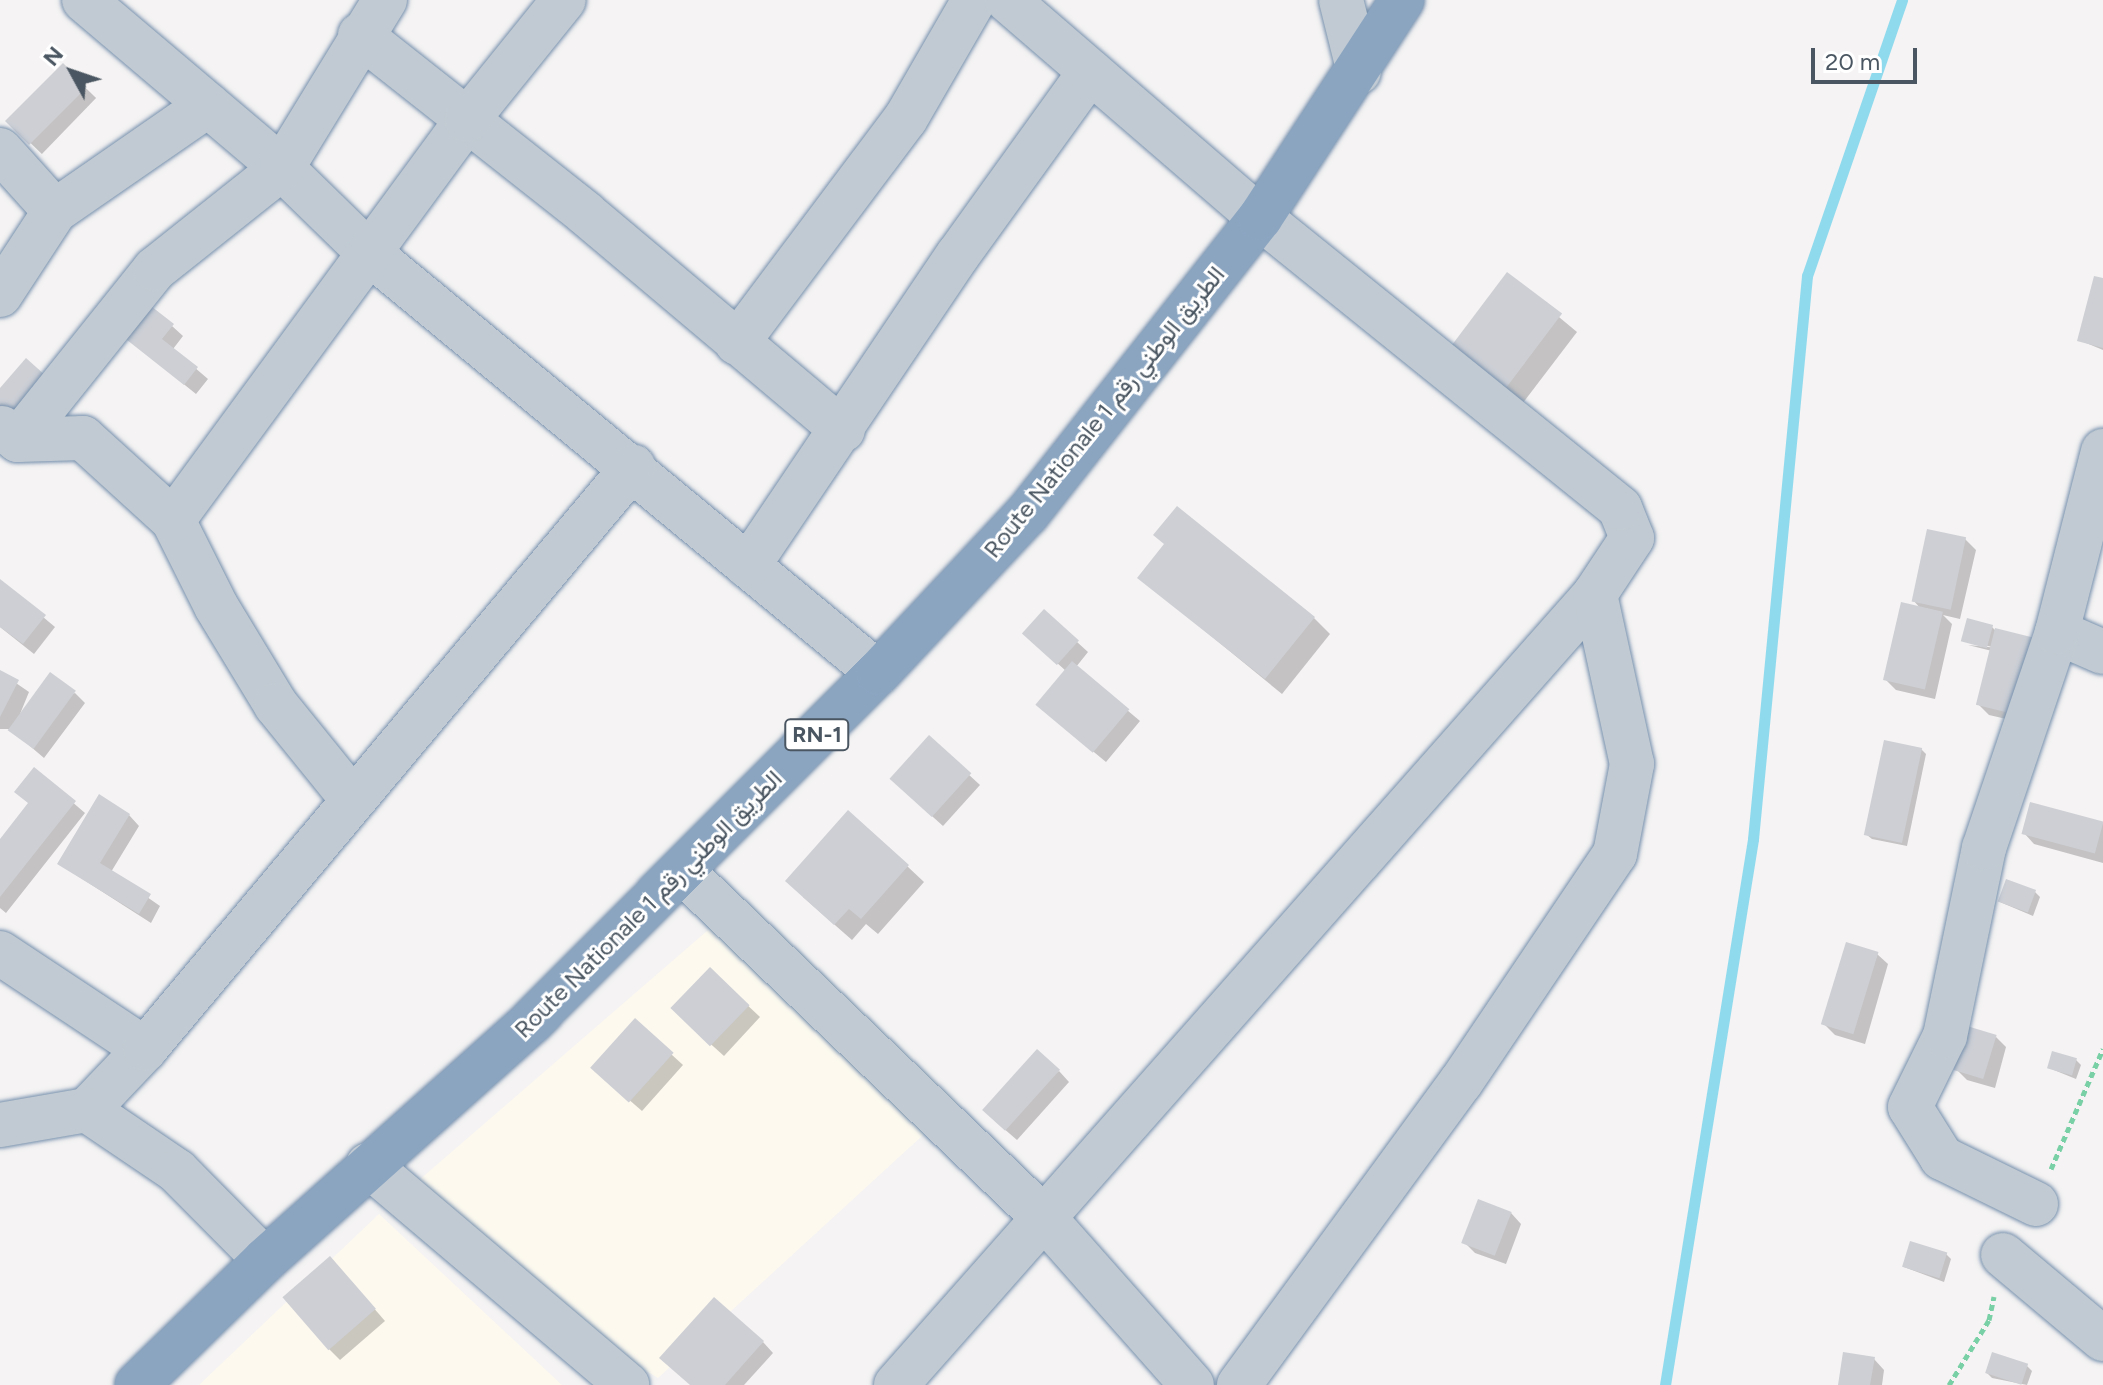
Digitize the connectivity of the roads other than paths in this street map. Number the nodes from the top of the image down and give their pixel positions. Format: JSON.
{"nodes":[{"id":1,"x":84,"y":0,"type":"edge"},
{"id":2,"x":385,"y":0,"type":"edge"},
{"id":3,"x":564,"y":0,"type":"edge"},
{"id":4,"x":974,"y":0,"type":"edge"},
{"id":5,"x":1007,"y":0,"type":"edge"},
{"id":6,"x":1341,"y":0,"type":"edge"},
{"id":7,"x":1402,"y":0,"type":"edge"},
{"id":8,"x":360,"y":35,"type":"junction"},
{"id":9,"x":1090,"y":72,"type":"junction"},
{"id":10,"x":1359,"y":72,"type":"junction"},
{"id":11,"x":208,"y":105,"type":"junction"},
{"id":12,"x":467,"y":120,"type":"junction"},
{"id":13,"x":0,"y":150,"type":"edge"},
{"id":14,"x":282,"y":168,"type":"junction"},
{"id":15,"x":55,"y":211,"type":"junction"},
{"id":16,"x":1260,"y":218,"type":"junction"},
{"id":17,"x":368,"y":252,"type":"junction"},
{"id":18,"x":0,"y":295,"type":"edge"},
{"id":19,"x":737,"y":343,"type":"junction"},
{"id":20,"x":843,"y":430,"type":"junction"},
{"id":21,"x":9,"y":433,"type":"edge"},
{"id":22,"x":2103,"y":451,"type":"edge"},
{"id":23,"x":633,"y":467,"type":"junction"},
{"id":24,"x":173,"y":520,"type":"junction"},
{"id":25,"x":748,"y":566,"type":"junction"},
{"id":26,"x":1595,"y":594,"type":"junction"},
{"id":27,"x":2057,"y":632,"type":"junction"},
{"id":28,"x":2103,"y":652,"type":"edge"},
{"id":29,"x":878,"y":673,"type":"junction"},
{"id":30,"x":353,"y":800,"type":"junction"},
{"id":31,"x":683,"y":872,"type":"junction"},
{"id":32,"x":0,"y":953,"type":"edge"},
{"id":33,"x":145,"y":1049,"type":"junction"},
{"id":34,"x":87,"y":1110,"type":"junction"},
{"id":35,"x":0,"y":1125,"type":"edge"},
{"id":36,"x":368,"y":1165,"type":"junction"},
{"id":37,"x":2036,"y":1204,"type":"dead end"},
{"id":38,"x":1046,"y":1220,"type":"junction"},
{"id":39,"x":2003,"y":1255,"type":"dead end"},
{"id":40,"x":265,"y":1260,"type":"junction"},
{"id":41,"x":2103,"y":1339,"type":"edge"},
{"id":42,"x":137,"y":1385,"type":"edge"},
{"id":43,"x":627,"y":1385,"type":"edge"},
{"id":44,"x":896,"y":1385,"type":"edge"},
{"id":45,"x":1192,"y":1385,"type":"edge"},
{"id":46,"x":1239,"y":1385,"type":"edge"}],
"edges":[{"from":1,"to":11,"type":"street"},
{"from":2,"to":8,"type":"street"},
{"from":3,"to":12,"type":"street"},
{"from":4,"to":19,"type":"street"},
{"from":5,"to":9,"type":"street"},
{"from":6,"to":10,"type":"street"},
{"from":7,"to":10,"type":"highway","name":"Route Nationale الطريق الوطني رقم 1","number":"RN-1"},
{"from":8,"to":12,"type":"street"},
{"from":8,"to":14,"type":"street"},
{"from":9,"to":16,"type":"street"},
{"from":9,"to":20,"type":"street"},
{"from":10,"to":16,"type":"highway","name":"Route Nationale الطريق الوطني رقم 1","number":"RN-1"},
{"from":11,"to":14,"type":"street"},
{"from":11,"to":15,"type":"street"},
{"from":12,"to":17,"type":"street"},
{"from":12,"to":19,"type":"street"},
{"from":13,"to":15,"type":"street"},
{"from":14,"to":17,"type":"street"},
{"from":14,"to":21,"type":"street"},
{"from":15,"to":18,"type":"street"},
{"from":16,"to":26,"type":"street"},
{"from":16,"to":29,"type":"highway","name":"Route Nationale الطريق الوطني رقم 1","number":"RN-1"},
{"from":17,"to":23,"type":"street"},
{"from":17,"to":24,"type":"street"},
{"from":19,"to":20,"type":"street"},
{"from":20,"to":25,"type":"street"},
{"from":21,"to":24,"type":"street"},
{"from":22,"to":27,"type":"street"},
{"from":23,"to":25,"type":"street"},
{"from":23,"to":30,"type":"street"},
{"from":24,"to":30,"type":"street"},
{"from":25,"to":29,"type":"street"},
{"from":26,"to":38,"type":"street"},
{"from":26,"to":46,"type":"street"},
{"from":27,"to":28,"type":"street"},
{"from":27,"to":37,"type":"street"},
{"from":29,"to":31,"type":"highway","name":"Route Nationale الطريق الوطني رقم 1","number":"RN-1"},
{"from":30,"to":33,"type":"street"},
{"from":31,"to":36,"type":"highway","name":"Route Nationale الطريق الوطني رقم 1","number":"RN-1"},
{"from":31,"to":38,"type":"street"},
{"from":32,"to":33,"type":"street"},
{"from":33,"to":34,"type":"street"},
{"from":34,"to":35,"type":"street"},
{"from":34,"to":40,"type":"street"},
{"from":36,"to":40,"type":"highway","name":"Route Nationale الطريق الوطني رقم 1","number":"RN-1"},
{"from":36,"to":43,"type":"street"},
{"from":38,"to":44,"type":"street"},
{"from":38,"to":45,"type":"street"},
{"from":39,"to":41,"type":"street"},
{"from":40,"to":42,"type":"highway","name":"Route Nationale الطريق الوطني رقم 1","number":"RN-1"}]}
